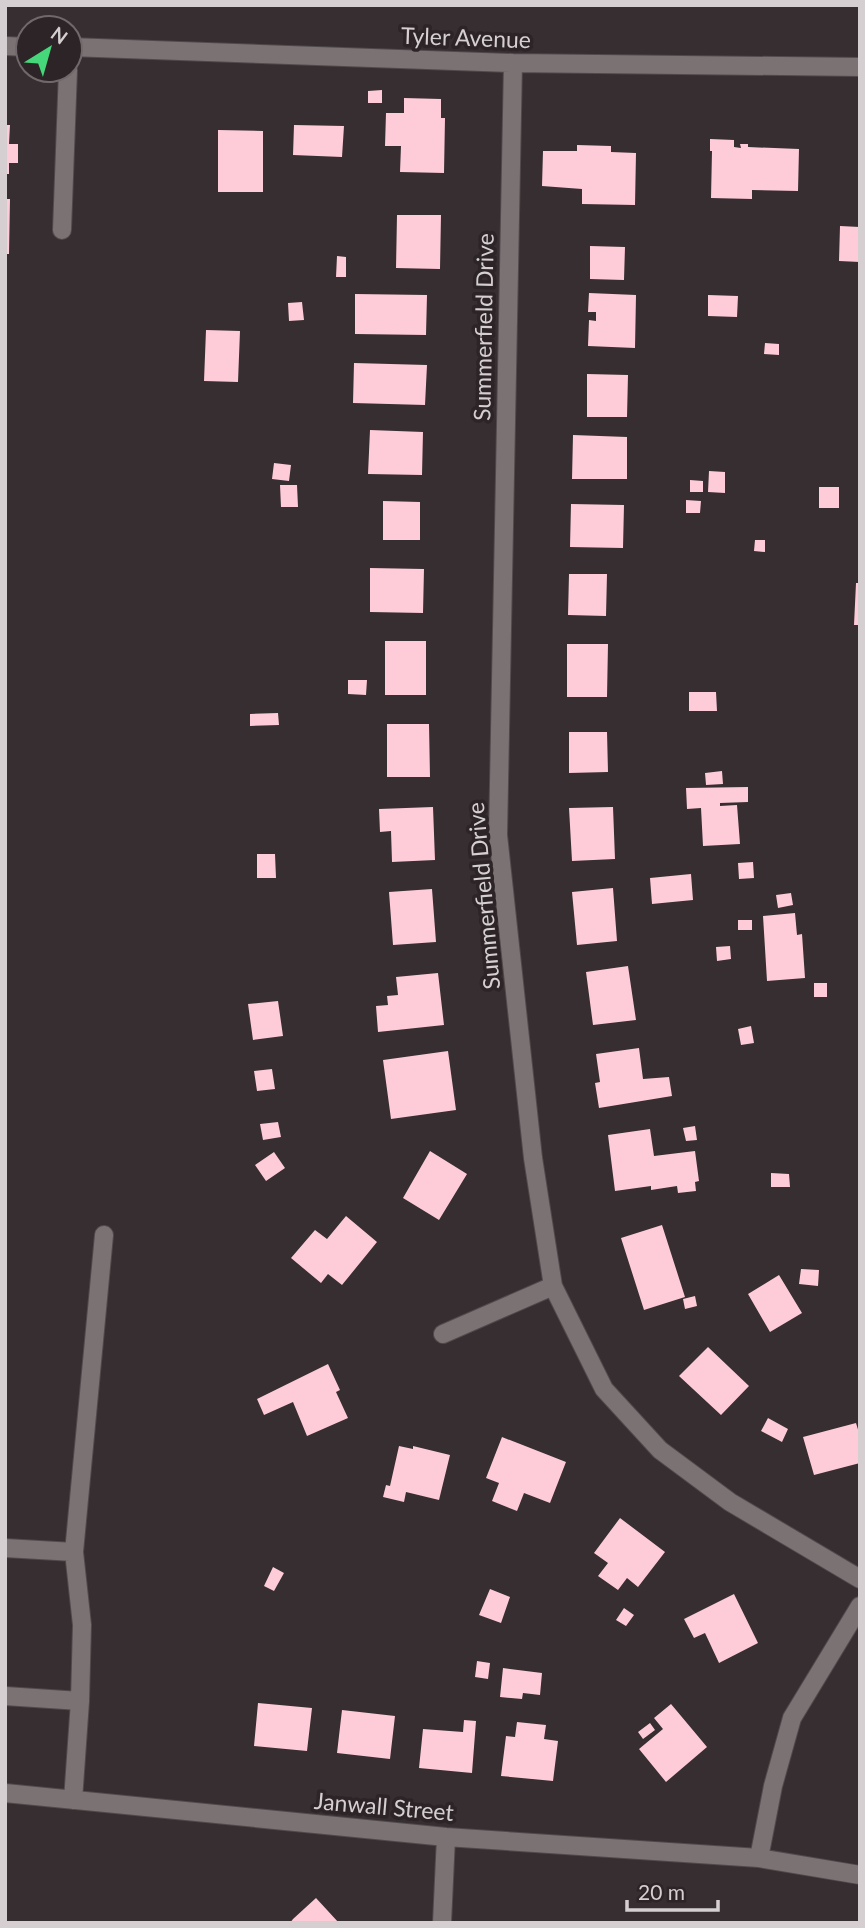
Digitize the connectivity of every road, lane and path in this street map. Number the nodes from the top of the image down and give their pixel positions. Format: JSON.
{"nodes":[{"id":1,"x":84,"y":48,"type":"edge"},
{"id":2,"x":513,"y":64,"type":"junction"},
{"id":3,"x":860,"y":67,"type":"edge"},
{"id":4,"x":67,"y":84,"type":"edge"},
{"id":5,"x":62,"y":230,"type":"dead end"},
{"id":6,"x":104,"y":1235,"type":"dead end"},
{"id":7,"x":553,"y":1286,"type":"junction"},
{"id":8,"x":443,"y":1334,"type":"dead end"},
{"id":9,"x":5,"y":1548,"type":"edge"},
{"id":10,"x":74,"y":1552,"type":"junction"},
{"id":11,"x":860,"y":1579,"type":"edge"},
{"id":12,"x":860,"y":1606,"type":"edge"},
{"id":13,"x":5,"y":1696,"type":"edge"},
{"id":14,"x":80,"y":1701,"type":"junction"},
{"id":15,"x":5,"y":1794,"type":"edge"},
{"id":16,"x":73,"y":1800,"type":"junction"},
{"id":17,"x":446,"y":1836,"type":"junction"},
{"id":18,"x":759,"y":1858,"type":"junction"},
{"id":19,"x":860,"y":1875,"type":"edge"},
{"id":20,"x":442,"y":1923,"type":"edge"}],
"edges":[{"from":1,"to":2,"type":"street","name":"Tyler Avenue"},
{"from":2,"to":3,"type":"street","name":"Tyler Avenue"},
{"from":2,"to":7,"type":"street","name":"Summerfield Drive"},
{"from":4,"to":5,"type":"street"},
{"from":6,"to":10,"type":"street"},
{"from":7,"to":8,"type":"street"},
{"from":7,"to":11,"type":"street","name":"Summerfield Drive"},
{"from":9,"to":10,"type":"street"},
{"from":10,"to":14,"type":"street"},
{"from":12,"to":18,"type":"street"},
{"from":13,"to":14,"type":"street"},
{"from":14,"to":16,"type":"street"},
{"from":15,"to":16,"type":"street","name":"Janwall Street"},
{"from":16,"to":17,"type":"street","name":"Janwall Street"},
{"from":17,"to":18,"type":"street","name":"Janwall Street"},
{"from":17,"to":20,"type":"street"},
{"from":18,"to":19,"type":"street","name":"Janwall Street"}]}
